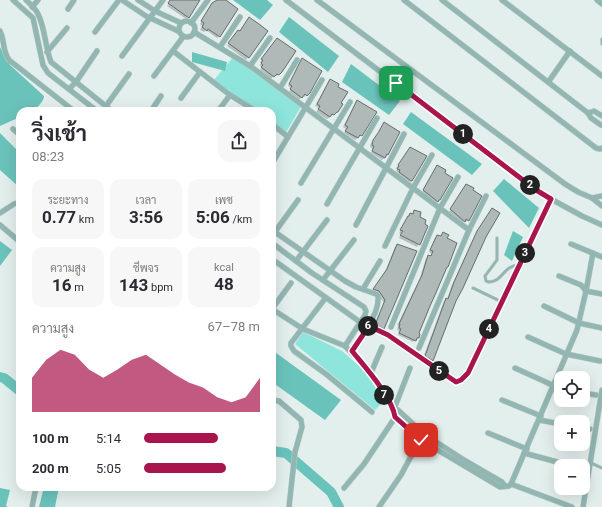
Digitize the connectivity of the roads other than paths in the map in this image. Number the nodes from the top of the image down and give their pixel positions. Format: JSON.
{"nodes":[{"id":1,"x":13,"y":0,"type":"edge"},
{"id":2,"x":26,"y":0,"type":"edge"},
{"id":3,"x":38,"y":0,"type":"edge"},
{"id":4,"x":74,"y":0,"type":"edge"},
{"id":5,"x":120,"y":0,"type":"edge"},
{"id":6,"x":138,"y":0,"type":"edge"},
{"id":7,"x":163,"y":0,"type":"edge"},
{"id":8,"x":208,"y":0,"type":"edge"},
{"id":9,"x":286,"y":0,"type":"edge"},
{"id":10,"x":317,"y":0,"type":"edge"},
{"id":11,"x":404,"y":0,"type":"edge"},
{"id":12,"x":442,"y":0,"type":"edge"},
{"id":13,"x":502,"y":0,"type":"edge"},
{"id":14,"x":597,"y":0,"type":"edge"},
{"id":15,"x":602,"y":4,"type":"edge"},
{"id":16,"x":32,"y":7,"type":"junction"},
{"id":17,"x":68,"y":9,"type":"dead end"},
{"id":18,"x":155,"y":11,"type":"junction"},
{"id":19,"x":240,"y":17,"type":"dead end"},
{"id":20,"x":150,"y":18,"type":"junction"},
{"id":21,"x":181,"y":23,"type":"junction"},
{"id":22,"x":191,"y":23,"type":"junction"},
{"id":23,"x":67,"y":28,"type":"dead end"},
{"id":24,"x":0,"y":31,"type":"edge"},
{"id":25,"x":178,"y":31,"type":"junction"},
{"id":26,"x":95,"y":32,"type":"dead end"},
{"id":27,"x":194,"y":32,"type":"junction"},
{"id":28,"x":183,"y":37,"type":"junction"},
{"id":29,"x":270,"y":38,"type":"dead end"},
{"id":30,"x":602,"y":39,"type":"edge"},
{"id":31,"x":602,"y":44,"type":"edge"},
{"id":32,"x":220,"y":46,"type":"junction"},
{"id":33,"x":97,"y":51,"type":"dead end"},
{"id":34,"x":172,"y":51,"type":"junction"},
{"id":35,"x":570,"y":51,"type":"junction"},
{"id":36,"x":47,"y":52,"type":"junction"},
{"id":37,"x":122,"y":56,"type":"dead end"},
{"id":38,"x":297,"y":60,"type":"dead end"},
{"id":39,"x":250,"y":66,"type":"junction"},
{"id":40,"x":200,"y":72,"type":"junction"},
{"id":41,"x":130,"y":74,"type":"dead end"},
{"id":42,"x":154,"y":76,"type":"dead end"},
{"id":43,"x":602,"y":76,"type":"edge"},
{"id":44,"x":322,"y":80,"type":"dead end"},
{"id":45,"x":549,"y":81,"type":"junction"},
{"id":46,"x":76,"y":82,"type":"junction"},
{"id":47,"x":280,"y":88,"type":"junction"},
{"id":48,"x":69,"y":89,"type":"junction"},
{"id":49,"x":230,"y":95,"type":"junction"},
{"id":50,"x":161,"y":96,"type":"dead end"},
{"id":51,"x":181,"y":98,"type":"dead end"},
{"id":52,"x":350,"y":102,"type":"dead end"},
{"id":53,"x":106,"y":106,"type":"joint"},
{"id":54,"x":69,"y":107,"type":"edge"},
{"id":55,"x":92,"y":107,"type":"edge"},
{"id":56,"x":154,"y":107,"type":"edge"},
{"id":57,"x":221,"y":107,"type":"edge"},
{"id":58,"x":250,"y":107,"type":"edge"},
{"id":59,"x":306,"y":107,"type":"junction"},
{"id":60,"x":588,"y":113,"type":"junction"},
{"id":61,"x":602,"y":116,"type":"edge"},
{"id":62,"x":377,"y":118,"type":"dead end"},
{"id":63,"x":601,"y":125,"type":"edge"},
{"id":64,"x":276,"y":127,"type":"edge"},
{"id":65,"x":334,"y":129,"type":"junction"},
{"id":66,"x":404,"y":134,"type":"dead end"},
{"id":67,"x":288,"y":137,"type":"junction"},
{"id":68,"x":360,"y":147,"type":"junction"},
{"id":69,"x":602,"y":148,"type":"edge"},
{"id":70,"x":432,"y":155,"type":"dead end"},
{"id":71,"x":276,"y":157,"type":"edge"},
{"id":72,"x":386,"y":167,"type":"junction"},
{"id":73,"x":458,"y":177,"type":"dead end"},
{"id":74,"x":301,"y":183,"type":"dead end"},
{"id":75,"x":413,"y":188,"type":"junction"},
{"id":76,"x":486,"y":196,"type":"dead end"},
{"id":77,"x":602,"y":196,"type":"edge"},
{"id":78,"x":592,"y":198,"type":"junction"},
{"id":79,"x":551,"y":199,"type":"junction"},
{"id":80,"x":298,"y":200,"type":"dead end"},
{"id":81,"x":16,"y":203,"type":"edge"},
{"id":82,"x":328,"y":204,"type":"dead end"},
{"id":83,"x":602,"y":206,"type":"edge"},
{"id":84,"x":440,"y":208,"type":"junction"},
{"id":85,"x":0,"y":213,"type":"edge"},
{"id":86,"x":327,"y":220,"type":"dead end"},
{"id":87,"x":602,"y":224,"type":"edge"},
{"id":88,"x":0,"y":225,"type":"edge"},
{"id":89,"x":356,"y":225,"type":"dead end"},
{"id":90,"x":276,"y":229,"type":"edge"},
{"id":91,"x":469,"y":230,"type":"junction"},
{"id":92,"x":276,"y":235,"type":"edge"},
{"id":93,"x":497,"y":238,"type":"dead end"},
{"id":94,"x":16,"y":239,"type":"edge"},
{"id":95,"x":354,"y":240,"type":"dead end"},
{"id":96,"x":571,"y":244,"type":"dead end"},
{"id":97,"x":276,"y":246,"type":"edge"},
{"id":98,"x":385,"y":246,"type":"dead end"},
{"id":99,"x":303,"y":252,"type":"junction"},
{"id":100,"x":593,"y":253,"type":"junction"},
{"id":101,"x":602,"y":257,"type":"edge"},
{"id":102,"x":296,"y":261,"type":"junction"},
{"id":103,"x":380,"y":261,"type":"dead end"},
{"id":104,"x":276,"y":262,"type":"edge"},
{"id":105,"x":519,"y":265,"type":"junction"},
{"id":106,"x":330,"y":271,"type":"junction"},
{"id":107,"x":559,"y":276,"type":"dead end"},
{"id":108,"x":323,"y":280,"type":"junction"},
{"id":109,"x":291,"y":283,"type":"dead end"},
{"id":110,"x":473,"y":288,"type":"dead end"},
{"id":111,"x":363,"y":289,"type":"junction"},
{"id":112,"x":586,"y":291,"type":"junction"},
{"id":113,"x":602,"y":294,"type":"edge"},
{"id":114,"x":324,"y":300,"type":"dead end"},
{"id":115,"x":502,"y":302,"type":"junction"},
{"id":116,"x":276,"y":304,"type":"edge"},
{"id":117,"x":544,"y":306,"type":"dead end"},
{"id":118,"x":276,"y":311,"type":"edge"},
{"id":119,"x":360,"y":322,"type":"junction"},
{"id":120,"x":579,"y":323,"type":"junction"},
{"id":121,"x":369,"y":326,"type":"junction"},
{"id":122,"x":303,"y":328,"type":"junction"},
{"id":123,"x":390,"y":328,"type":"dead end"},
{"id":124,"x":602,"y":328,"type":"edge"},
{"id":125,"x":528,"y":337,"type":"dead end"},
{"id":126,"x":345,"y":346,"type":"junction"},
{"id":127,"x":382,"y":347,"type":"dead end"},
{"id":128,"x":419,"y":348,"type":"dead end"},
{"id":129,"x":352,"y":351,"type":"junction"},
{"id":130,"x":566,"y":354,"type":"junction"},
{"id":131,"x":600,"y":361,"type":"dead end"},
{"id":132,"x":410,"y":368,"type":"dead end"},
{"id":133,"x":515,"y":368,"type":"dead end"},
{"id":134,"x":370,"y":373,"type":"junction"},
{"id":135,"x":553,"y":386,"type":"junction"},
{"id":136,"x":602,"y":390,"type":"edge"},
{"id":137,"x":590,"y":394,"type":"edge"},
{"id":138,"x":596,"y":395,"type":"dead end"},
{"id":139,"x":502,"y":400,"type":"dead end"},
{"id":140,"x":276,"y":401,"type":"edge"},
{"id":141,"x":396,"y":410,"type":"junction"},
{"id":142,"x":372,"y":412,"type":"dead end"},
{"id":143,"x":395,"y":417,"type":"junction"},
{"id":144,"x":540,"y":418,"type":"junction"},
{"id":145,"x":554,"y":422,"type":"edge"},
{"id":146,"x":488,"y":433,"type":"dead end"},
{"id":147,"x":424,"y":434,"type":"junction"},
{"id":148,"x":421,"y":440,"type":"junction"},
{"id":149,"x":525,"y":451,"type":"junction"},
{"id":150,"x":554,"y":460,"type":"edge"},
{"id":151,"x":590,"y":463,"type":"joint"},
{"id":152,"x":602,"y":468,"type":"edge"},
{"id":153,"x":511,"y":484,"type":"junction"},
{"id":154,"x":505,"y":486,"type":"junction"},
{"id":155,"x":344,"y":488,"type":"dead end"},
{"id":156,"x":35,"y":491,"type":"edge"},
{"id":157,"x":585,"y":495,"type":"edge"},
{"id":158,"x":32,"y":507,"type":"edge"},
{"id":159,"x":289,"y":507,"type":"edge"},
{"id":160,"x":379,"y":507,"type":"edge"},
{"id":161,"x":572,"y":507,"type":"edge"},
{"id":162,"x":583,"y":507,"type":"edge"}],
"edges":[{"from":1,"to":48,"type":"street"},
{"from":2,"to":16,"type":"street"},
{"from":3,"to":16,"type":"street"},
{"from":4,"to":17,"type":"street"},
{"from":5,"to":20,"type":"street"},
{"from":5,"to":26,"type":"street"},
{"from":6,"to":18,"type":"street"},
{"from":7,"to":18,"type":"street"},
{"from":8,"to":22,"type":"street"},
{"from":9,"to":79,"type":"street"},
{"from":10,"to":78,"type":"street"},
{"from":11,"to":69,"type":"street"},
{"from":12,"to":45,"type":"street"},
{"from":13,"to":35,"type":"street"},
{"from":14,"to":15,"type":"street"},
{"from":16,"to":36,"type":"street"},
{"from":18,"to":20,"type":"street"},
{"from":18,"to":21,"type":"street"},
{"from":19,"to":32,"type":"street"},
{"from":20,"to":25,"type":"street"},
{"from":20,"to":37,"type":"street"},
{"from":21,"to":22,"type":"street"},
{"from":21,"to":25,"type":"street"},
{"from":22,"to":27,"type":"street"},
{"from":23,"to":36,"type":"street"},
{"from":24,"to":54,"type":"street"},
{"from":25,"to":28,"type":"street"},
{"from":27,"to":28,"type":"street"},
{"from":27,"to":32,"type":"street"},
{"from":28,"to":34,"type":"street"},
{"from":29,"to":39,"type":"street"},
{"from":30,"to":31,"type":"lane"},
{"from":32,"to":39,"type":"street"},
{"from":33,"to":46,"type":"street"},
{"from":34,"to":40,"type":"street"},
{"from":34,"to":42,"type":"street"},
{"from":35,"to":43,"type":"street"},
{"from":35,"to":45,"type":"street"},
{"from":36,"to":46,"type":"street"},
{"from":38,"to":47,"type":"street"},
{"from":39,"to":47,"type":"street"},
{"from":40,"to":49,"type":"street"},
{"from":40,"to":51,"type":"street"},
{"from":41,"to":53,"type":"street"},
{"from":44,"to":59,"type":"street"},
{"from":45,"to":60,"type":"street"},
{"from":46,"to":48,"type":"street"},
{"from":46,"to":53,"type":"street"},
{"from":47,"to":59,"type":"street"},
{"from":48,"to":55,"type":"street"},
{"from":49,"to":57,"type":"street"},
{"from":49,"to":58,"type":"street"},
{"from":50,"to":56,"type":"street"},
{"from":52,"to":65,"type":"street"},
{"from":59,"to":65,"type":"street"},
{"from":59,"to":67,"type":"street"},
{"from":60,"to":61,"type":"street"},
{"from":60,"to":63,"type":"street"},
{"from":62,"to":68,"type":"street"},
{"from":64,"to":67,"type":"street"},
{"from":65,"to":68,"type":"street"},
{"from":65,"to":74,"type":"street"},
{"from":66,"to":72,"type":"street"},
{"from":67,"to":71,"type":"street"},
{"from":68,"to":72,"type":"street"},
{"from":68,"to":82,"type":"street"},
{"from":70,"to":75,"type":"street"},
{"from":72,"to":75,"type":"street"},
{"from":72,"to":89,"type":"street"},
{"from":73,"to":84,"type":"street"},
{"from":75,"to":84,"type":"street"},
{"from":75,"to":98,"type":"street"},
{"from":76,"to":91,"type":"street"},
{"from":77,"to":78,"type":"street"},
{"from":78,"to":83,"type":"street"},
{"from":79,"to":87,"type":"street"},
{"from":79,"to":105,"type":"street"},
{"from":80,"to":90,"type":"street"},
{"from":81,"to":85,"type":"street"},
{"from":84,"to":91,"type":"street"},
{"from":84,"to":123,"type":"street"},
{"from":86,"to":99,"type":"street"},
{"from":88,"to":94,"type":"street"},
{"from":91,"to":128,"type":"street"},
{"from":92,"to":99,"type":"street"},
{"from":93,"to":105,"type":"lane"},
{"from":95,"to":106,"type":"street"},
{"from":96,"to":100,"type":"street"},
{"from":97,"to":102,"type":"street"},
{"from":99,"to":102,"type":"street"},
{"from":99,"to":106,"type":"street"},
{"from":100,"to":101,"type":"street"},
{"from":100,"to":112,"type":"street"},
{"from":102,"to":108,"type":"street"},
{"from":103,"to":111,"type":"street"},
{"from":104,"to":119,"type":"street"},
{"from":105,"to":115,"type":"street"},
{"from":106,"to":108,"type":"street"},
{"from":106,"to":111,"type":"street"},
{"from":107,"to":112,"type":"street"},
{"from":108,"to":119,"type":"street"},
{"from":109,"to":116,"type":"street"},
{"from":110,"to":115,"type":"lane"},
{"from":111,"to":121,"type":"street"},
{"from":112,"to":113,"type":"street"},
{"from":112,"to":120,"type":"street"},
{"from":114,"to":122,"type":"street"},
{"from":115,"to":121,"type":"street"},
{"from":117,"to":120,"type":"street"},
{"from":118,"to":122,"type":"street"},
{"from":119,"to":121,"type":"street"},
{"from":119,"to":126,"type":"street"},
{"from":120,"to":124,"type":"street"},
{"from":120,"to":130,"type":"street"},
{"from":121,"to":129,"type":"street"},
{"from":122,"to":126,"type":"street"},
{"from":122,"to":142,"type":"street"},
{"from":125,"to":130,"type":"street"},
{"from":126,"to":129,"type":"street"},
{"from":127,"to":134,"type":"street"},
{"from":129,"to":134,"type":"street"},
{"from":130,"to":131,"type":"street"},
{"from":130,"to":135,"type":"street"},
{"from":132,"to":141,"type":"street"},
{"from":133,"to":135,"type":"street"},
{"from":134,"to":141,"type":"street"},
{"from":135,"to":144,"type":"street"},
{"from":136,"to":151,"type":"street"},
{"from":137,"to":138,"type":"street"},
{"from":139,"to":144,"type":"street"},
{"from":140,"to":159,"type":"street"},
{"from":141,"to":143,"type":"street"},
{"from":141,"to":147,"type":"street"},
{"from":143,"to":148,"type":"street"},
{"from":143,"to":155,"type":"street"},
{"from":144,"to":145,"type":"street"},
{"from":144,"to":149,"type":"street"},
{"from":146,"to":149,"type":"street"},
{"from":147,"to":148,"type":"street"},
{"from":147,"to":154,"type":"street"},
{"from":148,"to":154,"type":"street"},
{"from":148,"to":160,"type":"street"},
{"from":149,"to":150,"type":"street"},
{"from":149,"to":153,"type":"street"},
{"from":151,"to":152,"type":"lane"},
{"from":153,"to":154,"type":"street"},
{"from":153,"to":161,"type":"street"},
{"from":156,"to":158,"type":"street"},
{"from":157,"to":162,"type":"street"}]}
